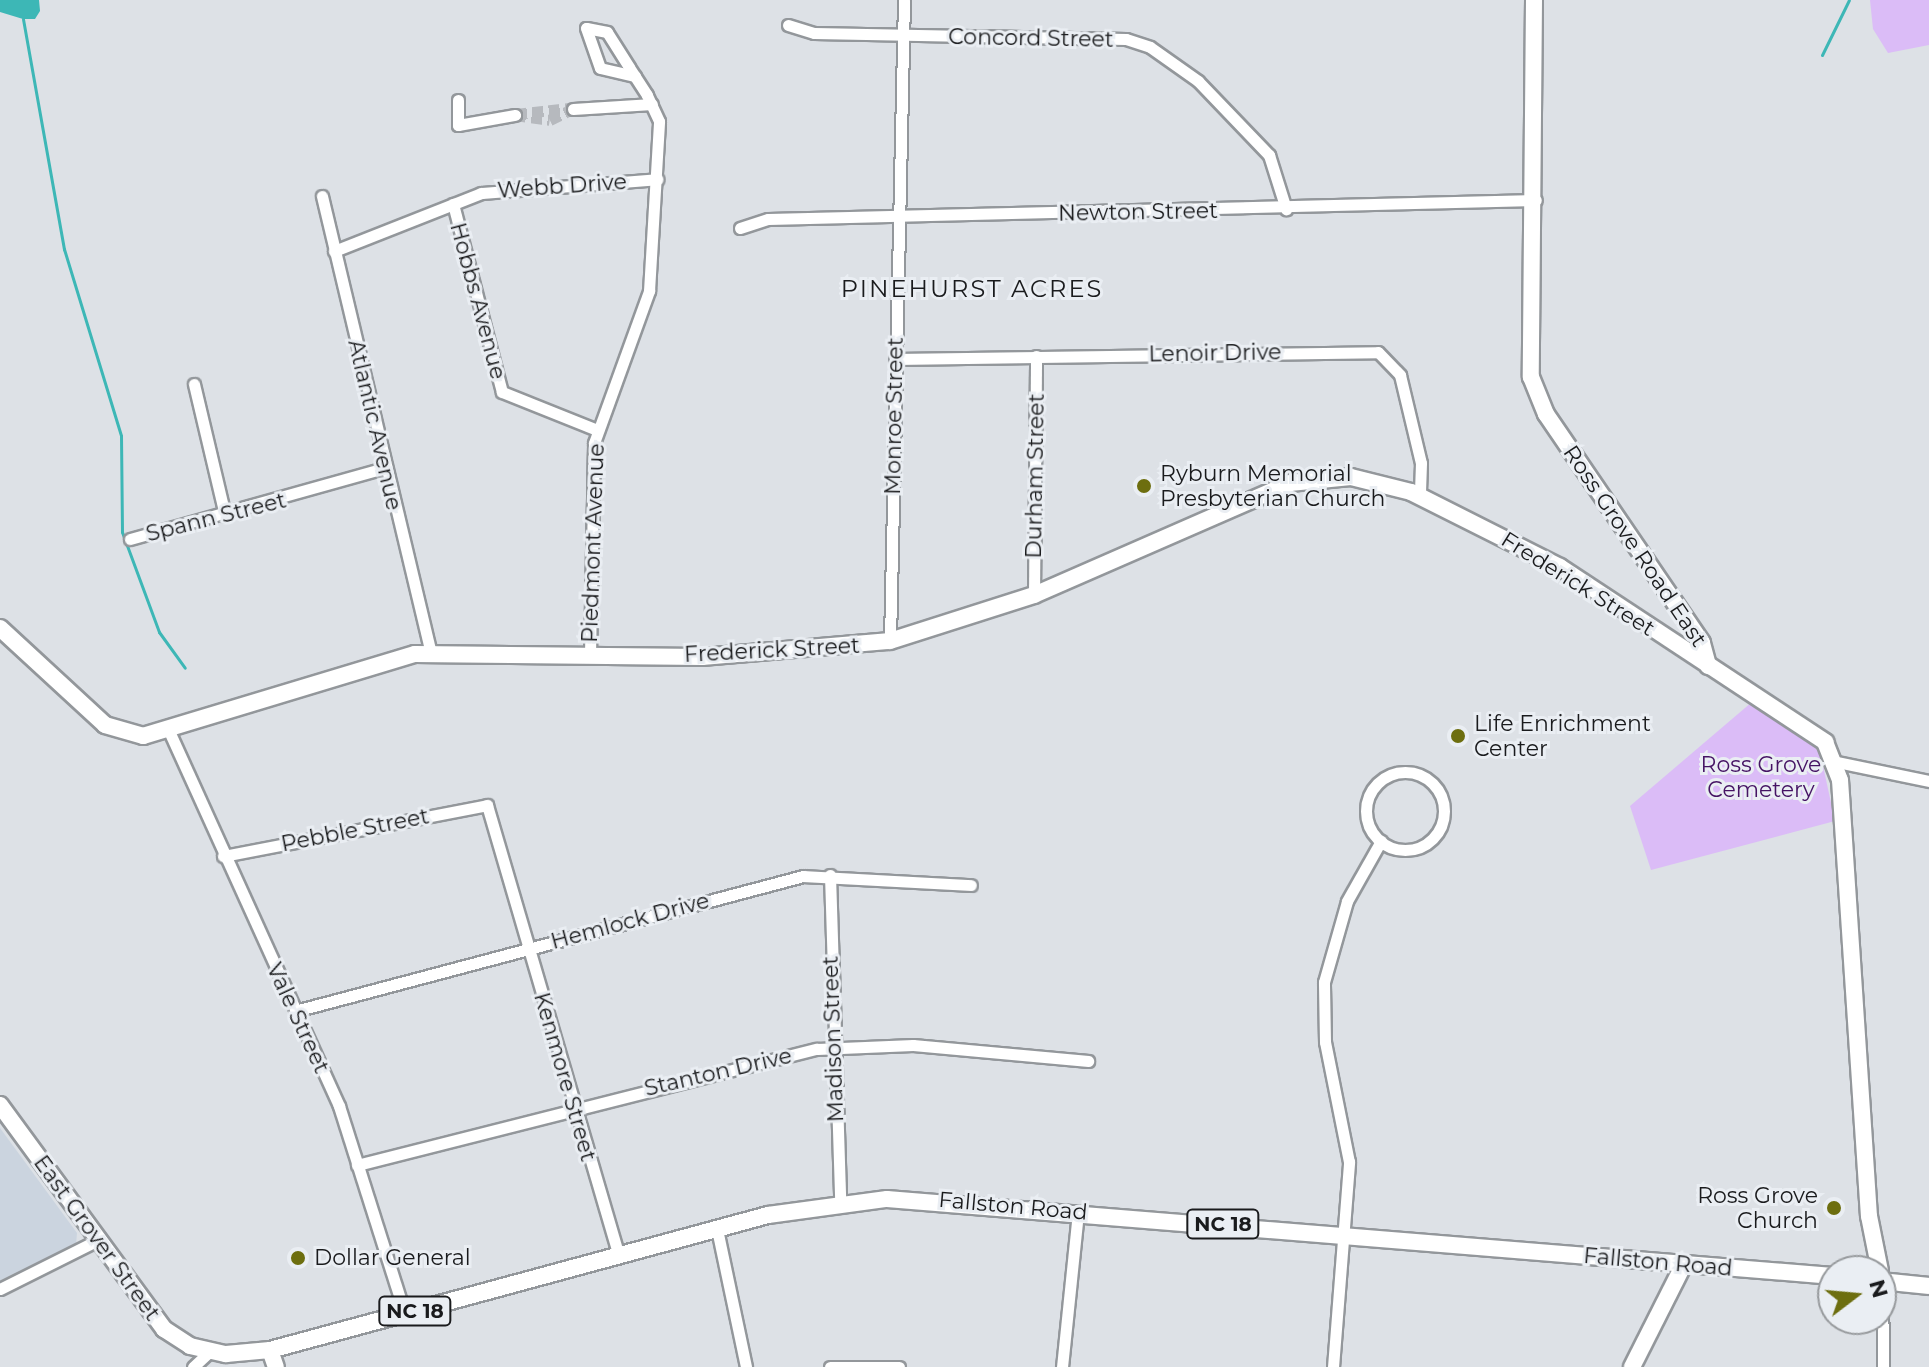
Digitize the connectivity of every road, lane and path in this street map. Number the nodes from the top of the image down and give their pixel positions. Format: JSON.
{"nodes":[{"id":1,"x":904,"y":0,"type":"edge"},
{"id":2,"x":1534,"y":0,"type":"edge"},
{"id":3,"x":788,"y":25,"type":"dead end"},
{"id":4,"x":904,"y":36,"type":"junction"},
{"id":5,"x":632,"y":71,"type":"junction"},
{"id":6,"x":652,"y":104,"type":"junction"},
{"id":7,"x":573,"y":109,"type":"tunnel mouth"},
{"id":8,"x":515,"y":115,"type":"tunnel mouth"},
{"id":9,"x":477,"y":117,"type":"dead end"},
{"id":10,"x":657,"y":179,"type":"junction"},
{"id":11,"x":322,"y":196,"type":"dead end"},
{"id":12,"x":1537,"y":200,"type":"junction"},
{"id":13,"x":453,"y":204,"type":"junction"},
{"id":14,"x":1286,"y":209,"type":"junction"},
{"id":15,"x":898,"y":218,"type":"junction"},
{"id":16,"x":740,"y":228,"type":"dead end"},
{"id":17,"x":334,"y":251,"type":"junction"},
{"id":18,"x":1036,"y":356,"type":"junction"},
{"id":19,"x":895,"y":359,"type":"junction"},
{"id":20,"x":194,"y":384,"type":"dead end"},
{"id":21,"x":597,"y":430,"type":"junction"},
{"id":22,"x":385,"y":468,"type":"junction"},
{"id":23,"x":1420,"y":496,"type":"junction"},
{"id":24,"x":225,"y":515,"type":"junction"},
{"id":25,"x":130,"y":539,"type":"dead end"},
{"id":26,"x":1034,"y":595,"type":"junction"},
{"id":27,"x":0,"y":628,"type":"edge"},
{"id":28,"x":890,"y":641,"type":"junction"},
{"id":29,"x":431,"y":653,"type":"junction"},
{"id":30,"x":590,"y":654,"type":"junction"},
{"id":31,"x":1708,"y":666,"type":"junction"},
{"id":32,"x":169,"y":731,"type":"junction"},
{"id":33,"x":1837,"y":762,"type":"junction"},
{"id":34,"x":1929,"y":781,"type":"edge"},
{"id":35,"x":487,"y":805,"type":"joint"},
{"id":36,"x":1381,"y":841,"type":"junction"},
{"id":37,"x":223,"y":856,"type":"junction"},
{"id":38,"x":830,"y":875,"type":"junction"},
{"id":39,"x":971,"y":885,"type":"dead end"},
{"id":40,"x":528,"y":949,"type":"junction"},
{"id":41,"x":295,"y":1011,"type":"junction"},
{"id":42,"x":837,"y":1049,"type":"junction"},
{"id":43,"x":1088,"y":1061,"type":"dead end"},
{"id":44,"x":0,"y":1105,"type":"edge"},
{"id":45,"x":574,"y":1108,"type":"junction"},
{"id":46,"x":357,"y":1165,"type":"junction"},
{"id":47,"x":840,"y":1202,"type":"junction"},
{"id":48,"x":1078,"y":1212,"type":"junction"},
{"id":49,"x":717,"y":1229,"type":"junction"},
{"id":50,"x":1346,"y":1235,"type":"junction"},
{"id":51,"x":98,"y":1240,"type":"junction"},
{"id":52,"x":1877,"y":1255,"type":"edge"},
{"id":53,"x":619,"y":1256,"type":"junction"},
{"id":54,"x":1684,"y":1264,"type":"junction"},
{"id":55,"x":1817,"y":1275,"type":"edge"},
{"id":56,"x":1897,"y":1280,"type":"edge"},
{"id":57,"x":1929,"y":1286,"type":"edge"},
{"id":58,"x":0,"y":1289,"type":"edge"},
{"id":59,"x":405,"y":1314,"type":"junction"},
{"id":60,"x":1882,"y":1335,"type":"edge"},
{"id":61,"x":209,"y":1352,"type":"junction"},
{"id":62,"x":273,"y":1359,"type":"edge"},
{"id":63,"x":193,"y":1367,"type":"edge"},
{"id":64,"x":746,"y":1367,"type":"edge"},
{"id":65,"x":830,"y":1367,"type":"edge"},
{"id":66,"x":899,"y":1367,"type":"edge"},
{"id":67,"x":1062,"y":1367,"type":"edge"},
{"id":68,"x":1333,"y":1367,"type":"edge"},
{"id":69,"x":1632,"y":1367,"type":"edge"},
{"id":70,"x":1883,"y":1367,"type":"edge"}],
"edges":[{"from":1,"to":4,"type":"street","name":"Monroe Street"},
{"from":2,"to":12,"type":"street","name":"Ross Grove Road East"},
{"from":3,"to":4,"type":"street","name":"Concord Street"},
{"from":4,"to":14,"type":"street","name":"Concord Street"},
{"from":4,"to":15,"type":"street","name":"Monroe Street"},
{"from":5,"to":5,"type":"street","name":"Piedmont Avenue"},
{"from":5,"to":6,"type":"street","name":"Piedmont Avenue"},
{"from":6,"to":7,"type":"street"},
{"from":6,"to":10,"type":"street","name":"Piedmont Avenue"},
{"from":8,"to":9,"type":"street"},
{"from":10,"to":13,"type":"street","name":"Webb Drive"},
{"from":10,"to":21,"type":"street","name":"Piedmont Avenue"},
{"from":11,"to":17,"type":"street","name":"Atlantic Avenue"},
{"from":12,"to":14,"type":"street","name":"Newton Street"},
{"from":12,"to":31,"type":"street","name":"Ross Grove Road East"},
{"from":13,"to":17,"type":"street","name":"Webb Drive"},
{"from":13,"to":21,"type":"street","name":"Hobbs Avenue"},
{"from":14,"to":15,"type":"street","name":"Newton Street"},
{"from":15,"to":16,"type":"street","name":"Newton Street"},
{"from":15,"to":19,"type":"street","name":"Monroe Street"},
{"from":17,"to":22,"type":"street","name":"Atlantic Avenue"},
{"from":18,"to":19,"type":"street","name":"Lenoir Drive"},
{"from":18,"to":23,"type":"street","name":"Lenoir Drive"},
{"from":18,"to":26,"type":"street","name":"Durham Street"},
{"from":19,"to":28,"type":"street","name":"Monroe Street"},
{"from":20,"to":24,"type":"street"},
{"from":21,"to":30,"type":"street","name":"Piedmont Avenue"},
{"from":22,"to":24,"type":"street","name":"Spann Street"},
{"from":22,"to":29,"type":"street","name":"Atlantic Avenue"},
{"from":23,"to":26,"type":"street","name":"Frederick Street"},
{"from":23,"to":31,"type":"street","name":"Frederick Street"},
{"from":24,"to":25,"type":"street","name":"Spann Street"},
{"from":26,"to":28,"type":"street","name":"Frederick Street"},
{"from":27,"to":32,"type":"street","name":"Frederick Street"},
{"from":28,"to":30,"type":"street","name":"Frederick Street"},
{"from":29,"to":30,"type":"street","name":"Frederick Street"},
{"from":29,"to":32,"type":"street","name":"Frederick Street"},
{"from":31,"to":33,"type":"street","name":"Ross Grove Road East"},
{"from":32,"to":37,"type":"street","name":"Vale Street"},
{"from":33,"to":34,"type":"street"},
{"from":33,"to":52,"type":"street"},
{"from":35,"to":37,"type":"street","name":"Pebble Street"},
{"from":35,"to":40,"type":"street","name":"Kenmore Street"},
{"from":36,"to":36,"type":"street"},
{"from":36,"to":50,"type":"street"},
{"from":37,"to":41,"type":"street","name":"Vale Street"},
{"from":38,"to":39,"type":"street","name":"Hemlock Drive"},
{"from":38,"to":40,"type":"street","name":"Hemlock Drive"},
{"from":38,"to":42,"type":"street","name":"Madison Street"},
{"from":40,"to":41,"type":"street","name":"Hemlock Drive"},
{"from":40,"to":45,"type":"street","name":"Kenmore Street"},
{"from":41,"to":46,"type":"street","name":"Vale Street"},
{"from":42,"to":43,"type":"street","name":"Stanton Drive"},
{"from":42,"to":45,"type":"street","name":"Stanton Drive"},
{"from":42,"to":47,"type":"street","name":"Madison Street"},
{"from":44,"to":51,"type":"street","name":"East Grover Street","number":"NC 18"},
{"from":45,"to":46,"type":"street","name":"Stanton Drive"},
{"from":45,"to":53,"type":"street","name":"Kenmore Street"},
{"from":46,"to":59,"type":"street","name":"Vale Street"},
{"from":47,"to":48,"type":"street","name":"Fallston Road","number":"NC 18"},
{"from":47,"to":49,"type":"street","name":"Fallston Road","number":"NC 18"},
{"from":48,"to":50,"type":"street","name":"Fallston Road","number":"NC 18"},
{"from":48,"to":67,"type":"street"},
{"from":49,"to":53,"type":"street","name":"Fallston Road","number":"NC 18"},
{"from":49,"to":64,"type":"street"},
{"from":50,"to":54,"type":"street","name":"Fallston Road","number":"NC 18"},
{"from":50,"to":68,"type":"street"},
{"from":51,"to":58,"type":"street"},
{"from":51,"to":61,"type":"street","name":"East Grover Street","number":"NC 18"},
{"from":53,"to":59,"type":"street","name":"Fallston Road","number":"NC 18"},
{"from":54,"to":55,"type":"street","name":"Fallston Road","number":"NC 18"},
{"from":54,"to":69,"type":"street"},
{"from":56,"to":57,"type":"street"},
{"from":59,"to":62,"type":"street","name":"Fallston Road","number":"NC 18"},
{"from":60,"to":70,"type":"street"},
{"from":61,"to":62,"type":"street","name":"Fallston Road","number":"NC 18"},
{"from":61,"to":63,"type":"street"},
{"from":65,"to":66,"type":"street"}]}
